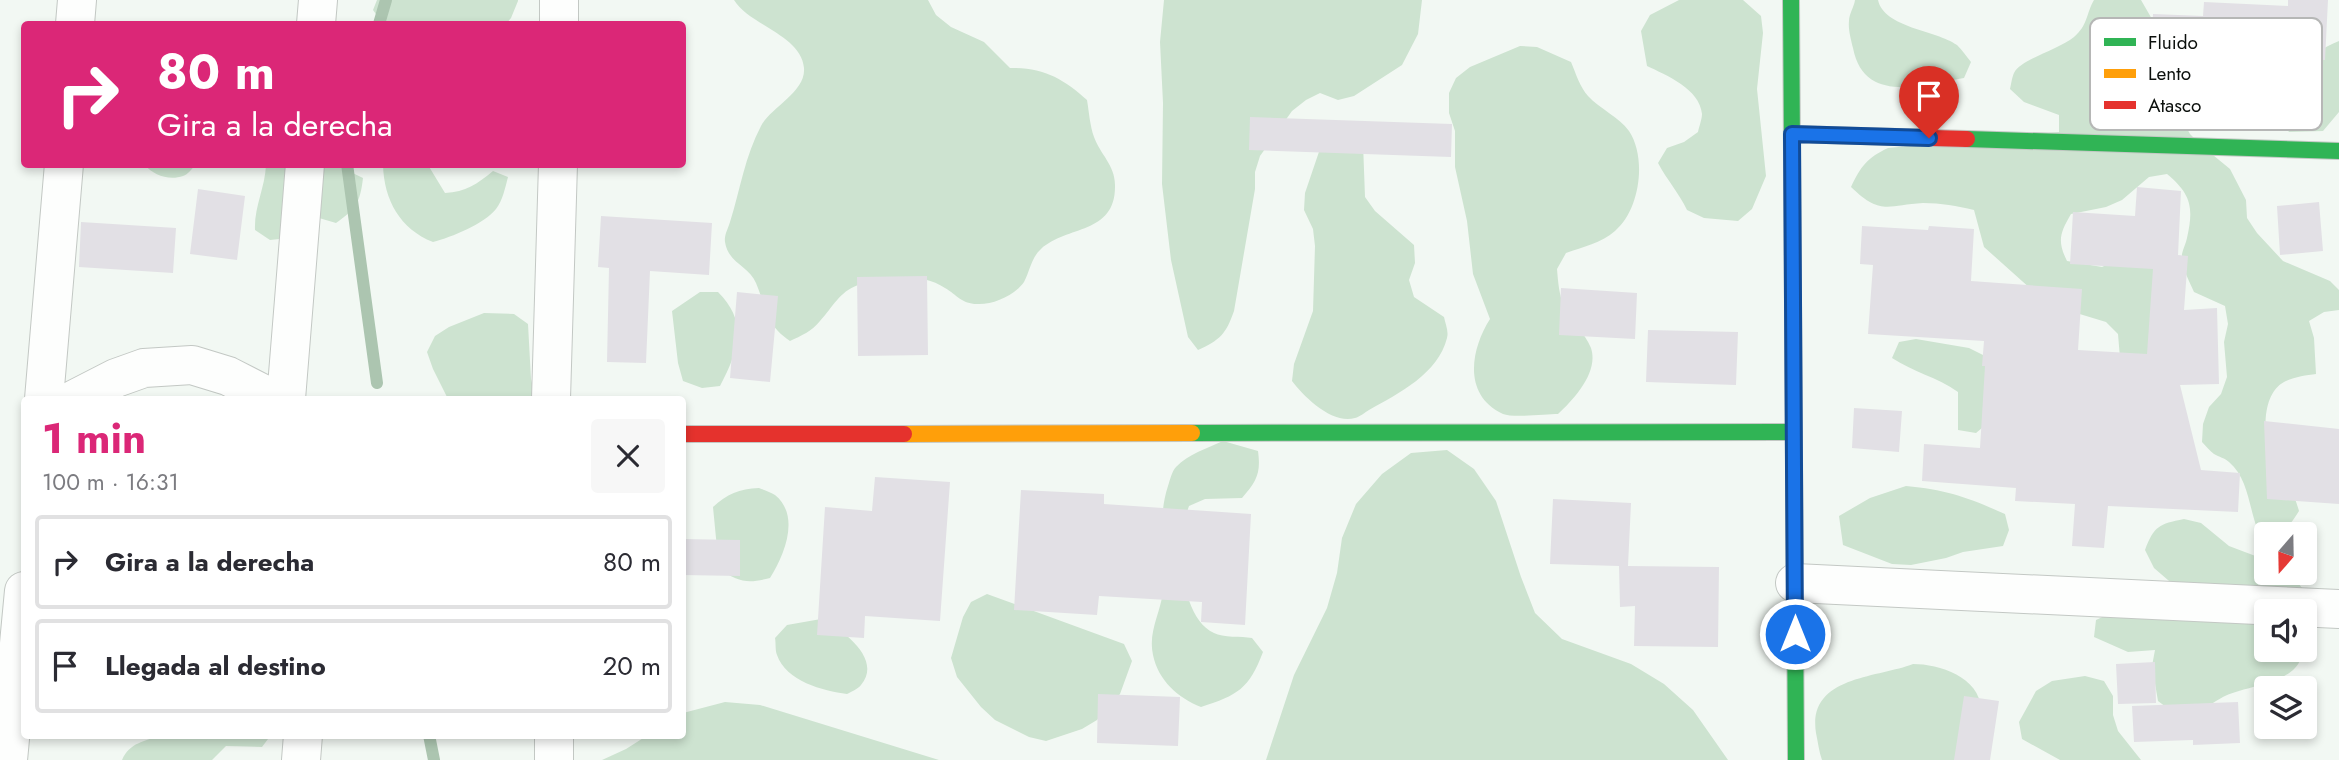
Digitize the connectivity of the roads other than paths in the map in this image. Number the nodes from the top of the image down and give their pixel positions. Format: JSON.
{"nodes":[{"id":1,"x":77,"y":0,"type":"edge"},
{"id":2,"x":318,"y":0,"type":"edge"},
{"id":3,"x":559,"y":0,"type":"edge"},
{"id":4,"x":1791,"y":0,"type":"edge"},
{"id":5,"x":75,"y":21,"type":"edge"},
{"id":6,"x":316,"y":21,"type":"edge"},
{"id":7,"x":559,"y":21,"type":"edge"},
{"id":8,"x":1792,"y":134,"type":"junction"},
{"id":9,"x":2339,"y":151,"type":"edge"},
{"id":10,"x":64,"y":168,"type":"edge"},
{"id":11,"x":304,"y":168,"type":"edge"},
{"id":12,"x":558,"y":168,"type":"edge"},
{"id":13,"x":44,"y":396,"type":"edge"},
{"id":14,"x":81,"y":396,"type":"edge"},
{"id":15,"x":267,"y":396,"type":"edge"},
{"id":16,"x":286,"y":396,"type":"edge"},
{"id":17,"x":551,"y":396,"type":"edge"},
{"id":18,"x":1794,"y":432,"type":"junction"},
{"id":19,"x":686,"y":434,"type":"edge"},
{"id":20,"x":1795,"y":583,"type":"junction"},
{"id":21,"x":16,"y":602,"type":"edge"},
{"id":22,"x":2339,"y":608,"type":"edge"},
{"id":23,"x":303,"y":739,"type":"edge"},
{"id":24,"x":554,"y":739,"type":"edge"},
{"id":25,"x":8,"y":760,"type":"edge"},
{"id":26,"x":301,"y":760,"type":"edge"},
{"id":27,"x":554,"y":760,"type":"edge"},
{"id":28,"x":1796,"y":760,"type":"edge"}],
"edges":[{"from":1,"to":5,"type":"street"},
{"from":2,"to":6,"type":"street"},
{"from":3,"to":7,"type":"street"},
{"from":4,"to":8,"type":"street"},
{"from":8,"to":9,"type":"street"},
{"from":8,"to":18,"type":"street"},
{"from":10,"to":13,"type":"street"},
{"from":11,"to":16,"type":"street"},
{"from":12,"to":17,"type":"street"},
{"from":14,"to":15,"type":"street"},
{"from":18,"to":19,"type":"street"},
{"from":18,"to":20,"type":"street"},
{"from":20,"to":22,"type":"street"},
{"from":20,"to":28,"type":"street"},
{"from":21,"to":25,"type":"street"},
{"from":23,"to":26,"type":"street"},
{"from":24,"to":27,"type":"street"}]}
